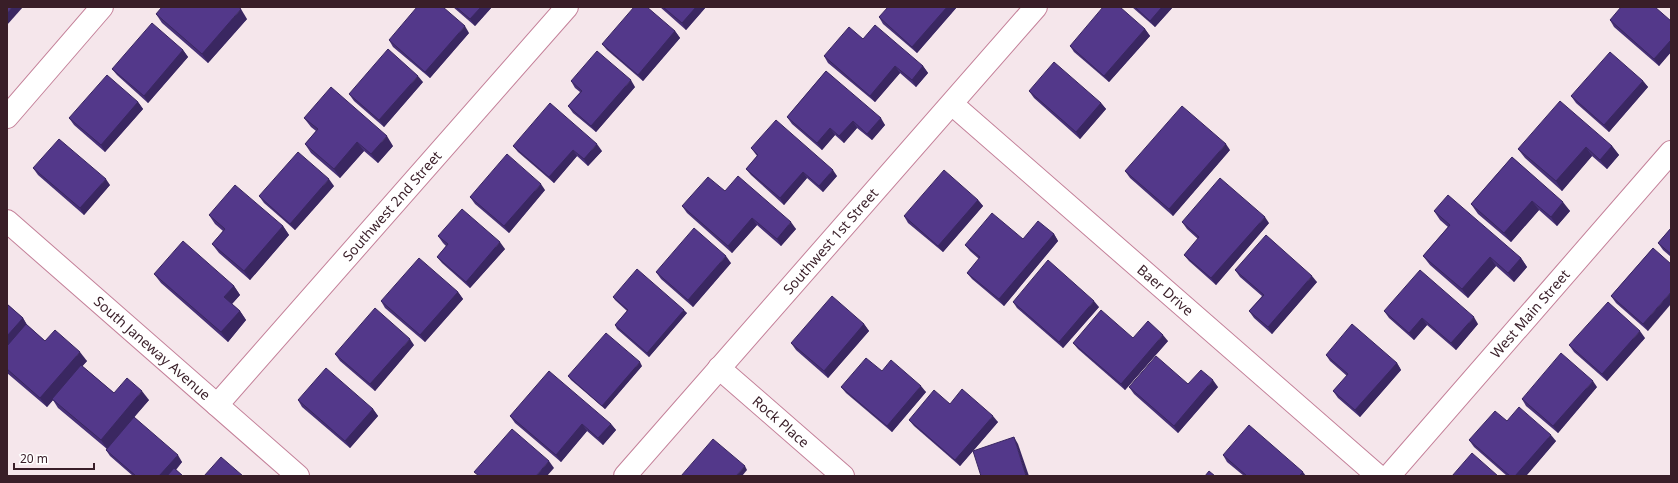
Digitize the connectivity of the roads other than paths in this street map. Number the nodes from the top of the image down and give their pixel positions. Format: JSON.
{"nodes":[{"id":1,"x":102,"y":7,"type":"edge"},
{"id":2,"x":567,"y":7,"type":"edge"},
{"id":3,"x":1036,"y":7,"type":"edge"},
{"id":4,"x":952,"y":104,"type":"junction"},
{"id":5,"x":7,"y":117,"type":"edge"},
{"id":6,"x":1671,"y":152,"type":"edge"},
{"id":7,"x":7,"y":221,"type":"edge"},
{"id":8,"x":719,"y":368,"type":"junction"},
{"id":9,"x":217,"y":405,"type":"junction"},
{"id":10,"x":298,"y":476,"type":"edge"},
{"id":11,"x":625,"y":476,"type":"edge"},
{"id":12,"x":843,"y":476,"type":"edge"},
{"id":13,"x":1378,"y":476,"type":"edge"},
{"id":14,"x":1389,"y":476,"type":"edge"}],
"edges":[{"from":1,"to":5,"type":"street"},
{"from":2,"to":9,"type":"street","name":"Southwest 2nd Street"},
{"from":3,"to":4,"type":"street","name":"Southwest 1st Street"},
{"from":4,"to":8,"type":"street","name":"Southwest 1st Street"},
{"from":4,"to":13,"type":"street","name":"Baer Drive"},
{"from":6,"to":14,"type":"street","name":"West Main Street"},
{"from":7,"to":9,"type":"street","name":"South Janeway Avenue"},
{"from":8,"to":11,"type":"street","name":"Southwest 1st Street"},
{"from":8,"to":12,"type":"street","name":"Rock Place"},
{"from":9,"to":10,"type":"street","name":"South Janeway Avenue"}]}
